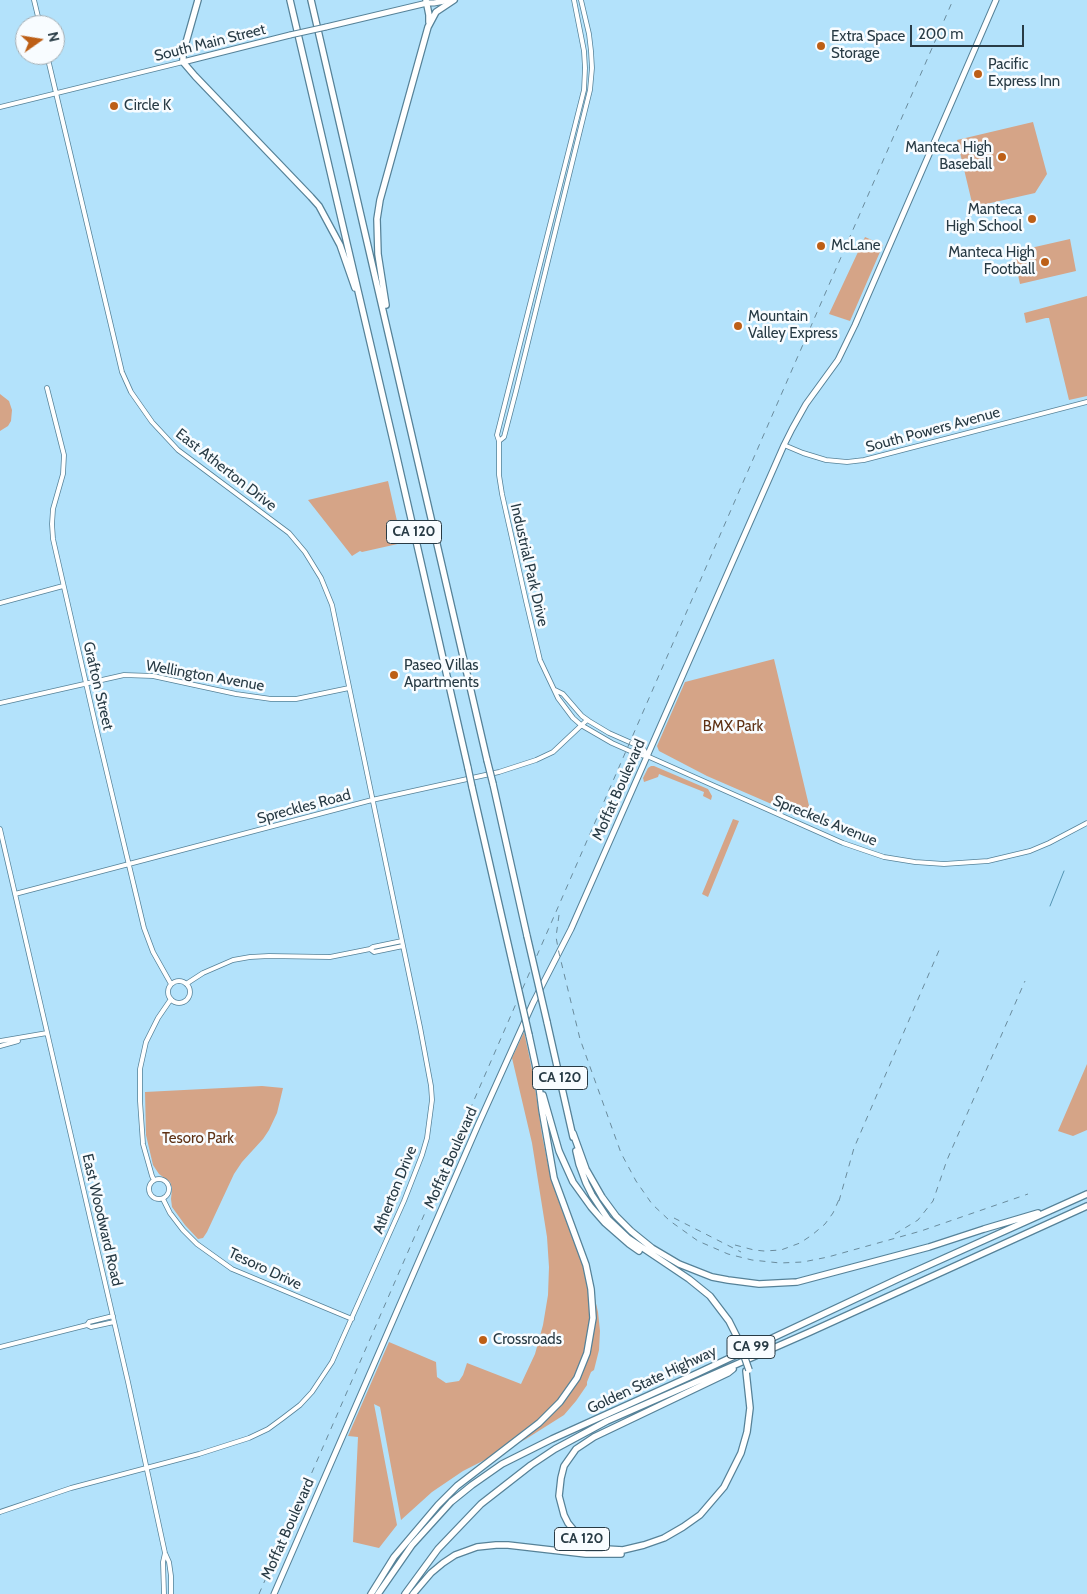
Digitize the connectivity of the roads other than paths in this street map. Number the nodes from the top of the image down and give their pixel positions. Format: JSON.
{"nodes":[{"id":1,"x":34,"y":0,"type":"edge"},
{"id":2,"x":198,"y":0,"type":"edge"},
{"id":3,"x":290,"y":0,"type":"edge"},
{"id":4,"x":311,"y":0,"type":"edge"},
{"id":5,"x":450,"y":0,"type":"edge"},
{"id":6,"x":454,"y":0,"type":"edge"},
{"id":7,"x":574,"y":0,"type":"edge"},
{"id":8,"x":581,"y":0,"type":"edge"},
{"id":9,"x":996,"y":0,"type":"edge"},
{"id":10,"x":427,"y":1,"type":"edge"},
{"id":11,"x":38,"y":15,"type":"edge"},
{"id":12,"x":428,"y":28,"type":"junction"},
{"id":13,"x":183,"y":62,"type":"junction"},
{"id":14,"x":49,"y":65,"type":"edge"},
{"id":15,"x":56,"y":94,"type":"junction"},
{"id":16,"x":0,"y":107,"type":"edge"},
{"id":17,"x":566,"y":160,"type":"junction"},
{"id":18,"x":573,"y":162,"type":"junction"},
{"id":19,"x":558,"y":192,"type":"junction"},
{"id":20,"x":564,"y":195,"type":"junction"},
{"id":21,"x":360,"y":296,"type":"junction"},
{"id":22,"x":386,"y":319,"type":"junction"},
{"id":23,"x":47,"y":388,"type":"dead end"},
{"id":24,"x":1087,"y":402,"type":"edge"},
{"id":25,"x":499,"y":441,"type":"junction"},
{"id":26,"x":784,"y":445,"type":"junction"},
{"id":27,"x":64,"y":586,"type":"junction"},
{"id":28,"x":0,"y":603,"type":"edge"},
{"id":29,"x":86,"y":683,"type":"junction"},
{"id":30,"x":349,"y":688,"type":"junction"},
{"id":31,"x":555,"y":690,"type":"junction"},
{"id":32,"x":0,"y":703,"type":"edge"},
{"id":33,"x":587,"y":720,"type":"junction"},
{"id":34,"x":581,"y":726,"type":"junction"},
{"id":35,"x":647,"y":756,"type":"junction"},
{"id":36,"x":372,"y":800,"type":"junction"},
{"id":37,"x":1087,"y":823,"type":"edge"},
{"id":38,"x":0,"y":830,"type":"edge"},
{"id":39,"x":129,"y":864,"type":"junction"},
{"id":40,"x":15,"y":894,"type":"junction"},
{"id":41,"x":402,"y":941,"type":"junction"},
{"id":42,"x":403,"y":946,"type":"junction"},
{"id":43,"x":370,"y":949,"type":"junction"},
{"id":44,"x":171,"y":984,"type":"junction"},
{"id":45,"x":186,"y":984,"type":"junction"},
{"id":46,"x":171,"y":999,"type":"junction"},
{"id":47,"x":48,"y":1034,"type":"junction"},
{"id":48,"x":27,"y":1038,"type":"junction"},
{"id":49,"x":0,"y":1041,"type":"edge"},
{"id":50,"x":0,"y":1046,"type":"edge"},
{"id":51,"x":537,"y":1070,"type":"junction"},
{"id":52,"x":573,"y":1133,"type":"junction"},
{"id":53,"x":154,"y":1180,"type":"junction"},
{"id":54,"x":1087,"y":1194,"type":"edge"},
{"id":55,"x":163,"y":1199,"type":"junction"},
{"id":56,"x":1087,"y":1206,"type":"edge"},
{"id":57,"x":1060,"y":1207,"type":"junction"},
{"id":58,"x":113,"y":1316,"type":"junction"},
{"id":59,"x":352,"y":1319,"type":"junction"},
{"id":60,"x":114,"y":1322,"type":"junction"},
{"id":61,"x":87,"y":1325,"type":"junction"},
{"id":62,"x":738,"y":1341,"type":"junction"},
{"id":63,"x":0,"y":1347,"type":"edge"},
{"id":64,"x":740,"y":1362,"type":"junction"},
{"id":65,"x":748,"y":1370,"type":"junction"},
{"id":66,"x":147,"y":1467,"type":"junction"},
{"id":67,"x":0,"y":1512,"type":"edge"},
{"id":68,"x":165,"y":1553,"type":"junction"},
{"id":69,"x":164,"y":1594,"type":"edge"},
{"id":70,"x":171,"y":1594,"type":"edge"},
{"id":71,"x":274,"y":1594,"type":"edge"},
{"id":72,"x":371,"y":1594,"type":"edge"},
{"id":73,"x":378,"y":1594,"type":"edge"},
{"id":74,"x":405,"y":1594,"type":"edge"},
{"id":75,"x":412,"y":1594,"type":"edge"}],
"edges":[{"from":1,"to":11,"type":"street"},
{"from":2,"to":13,"type":"highway"},
{"from":3,"to":21,"type":"highway","number":"CA 120"},
{"from":4,"to":22,"type":"highway","number":"CA 120"},
{"from":5,"to":10,"type":"main road","name":"South Main Street"},
{"from":6,"to":12,"type":"highway"},
{"from":7,"to":17,"type":"street","name":"Industrial Park Drive"},
{"from":8,"to":18,"type":"street","name":"Industrial Park Drive"},
{"from":9,"to":26,"type":"main road","name":"Moffat Boulevard"},
{"from":10,"to":12,"type":"highway"},
{"from":10,"to":13,"type":"main road","name":"South Main Street","bridge":true},
{"from":12,"to":22,"type":"highway"},
{"from":13,"to":15,"type":"street","name":"South Main Street"},
{"from":13,"to":21,"type":"highway"},
{"from":14,"to":15,"type":"street","name":"East Atherton Drive"},
{"from":15,"to":16,"type":"street","name":"South Main Street"},
{"from":15,"to":30,"type":"street","name":"East Atherton Drive"},
{"from":17,"to":18,"type":"street"},
{"from":17,"to":19,"type":"street","name":"Industrial Park Drive"},
{"from":18,"to":20,"type":"street","name":"Industrial Park Drive"},
{"from":19,"to":20,"type":"street"},
{"from":19,"to":25,"type":"street","name":"Industrial Park Drive"},
{"from":20,"to":25,"type":"street","name":"Industrial Park Drive"},
{"from":21,"to":51,"type":"highway","number":"CA 120","bridge":true},
{"from":22,"to":52,"type":"highway","number":"CA 120","bridge":true},
{"from":23,"to":27,"type":"street","name":"Grafton Street"},
{"from":24,"to":26,"type":"street","name":"South Powers Avenue"},
{"from":25,"to":31,"type":"street","name":"Industrial Park Drive"},
{"from":26,"to":35,"type":"main road","name":"Moffat Boulevard"},
{"from":27,"to":28,"type":"street"},
{"from":27,"to":29,"type":"street","name":"Grafton Street"},
{"from":29,"to":30,"type":"street","name":"Wellington Avenue"},
{"from":29,"to":32,"type":"street","name":"Wellington Avenue"},
{"from":29,"to":39,"type":"street","name":"Grafton Street"},
{"from":30,"to":36,"type":"street","name":"East Atherton Drive"},
{"from":31,"to":33,"type":"street","name":"Industrial Park Drive"},
{"from":31,"to":34,"type":"street","name":"Industrial Park Drive"},
{"from":33,"to":34,"type":"street","name":"Spreckles Road"},
{"from":33,"to":35,"type":"street","name":"Industrial Park Drive"},
{"from":34,"to":35,"type":"street","name":"Industrial Park Drive"},
{"from":34,"to":36,"type":"street","name":"Spreckles Road"},
{"from":35,"to":37,"type":"street","name":"Spreckels Avenue"},
{"from":35,"to":71,"type":"main road","name":"Moffat Boulevard"},
{"from":36,"to":39,"type":"street","name":"Spreckles Road"},
{"from":36,"to":41,"type":"street","name":"Atherton Drive"},
{"from":38,"to":40,"type":"street","name":"East Woodward Road"},
{"from":39,"to":40,"type":"street","name":"Spreckles Road"},
{"from":39,"to":44,"type":"street","name":"Grafton Street"},
{"from":40,"to":47,"type":"street","name":"East Woodward Road"},
{"from":41,"to":42,"type":"street","name":"Atherton Drive"},
{"from":41,"to":43,"type":"street"},
{"from":42,"to":43,"type":"street"},
{"from":42,"to":59,"type":"street","name":"Atherton Drive"},
{"from":43,"to":45,"type":"street"},
{"from":44,"to":45,"type":"street"},
{"from":44,"to":46,"type":"street"},
{"from":45,"to":46,"type":"street"},
{"from":46,"to":53,"type":"street"},
{"from":47,"to":48,"type":"street"},
{"from":47,"to":58,"type":"street","name":"East Woodward Road"},
{"from":48,"to":49,"type":"street"},
{"from":48,"to":50,"type":"street"},
{"from":51,"to":62,"type":"highway","number":"CA 120"},
{"from":51,"to":72,"type":"highway"},
{"from":52,"to":57,"type":"highway","number":"CA 120"},
{"from":52,"to":62,"type":"highway"},
{"from":53,"to":55,"type":"street"},
{"from":53,"to":55,"type":"street"},
{"from":54,"to":57,"type":"highway","name":"Golden State Highway","number":"CA 99"},
{"from":55,"to":59,"type":"street","name":"Tesoro Drive"},
{"from":56,"to":64,"type":"highway","name":"Golden State Highway","number":"CA 99"},
{"from":57,"to":73,"type":"highway","name":"Golden State Highway","number":"CA 99"},
{"from":58,"to":60,"type":"street","name":"East Woodward Road"},
{"from":58,"to":61,"type":"street"},
{"from":59,"to":66,"type":"street","name":"Atherton Drive"},
{"from":60,"to":61,"type":"street"},
{"from":60,"to":66,"type":"street","name":"East Woodward Road"},
{"from":61,"to":63,"type":"street"},
{"from":62,"to":65,"type":"highway","number":"CA 120","bridge":true},
{"from":64,"to":65,"type":"highway","number":"CA 120"},
{"from":64,"to":74,"type":"highway","name":"Golden State Highway","number":"CA 99"},
{"from":65,"to":75,"type":"highway"},
{"from":66,"to":67,"type":"street","name":"Atherton Drive"},
{"from":66,"to":68,"type":"street","name":"East Woodward Road"},
{"from":68,"to":69,"type":"street","name":"East Woodward Road"},
{"from":68,"to":70,"type":"street","name":"East Woodward Road"}]}
